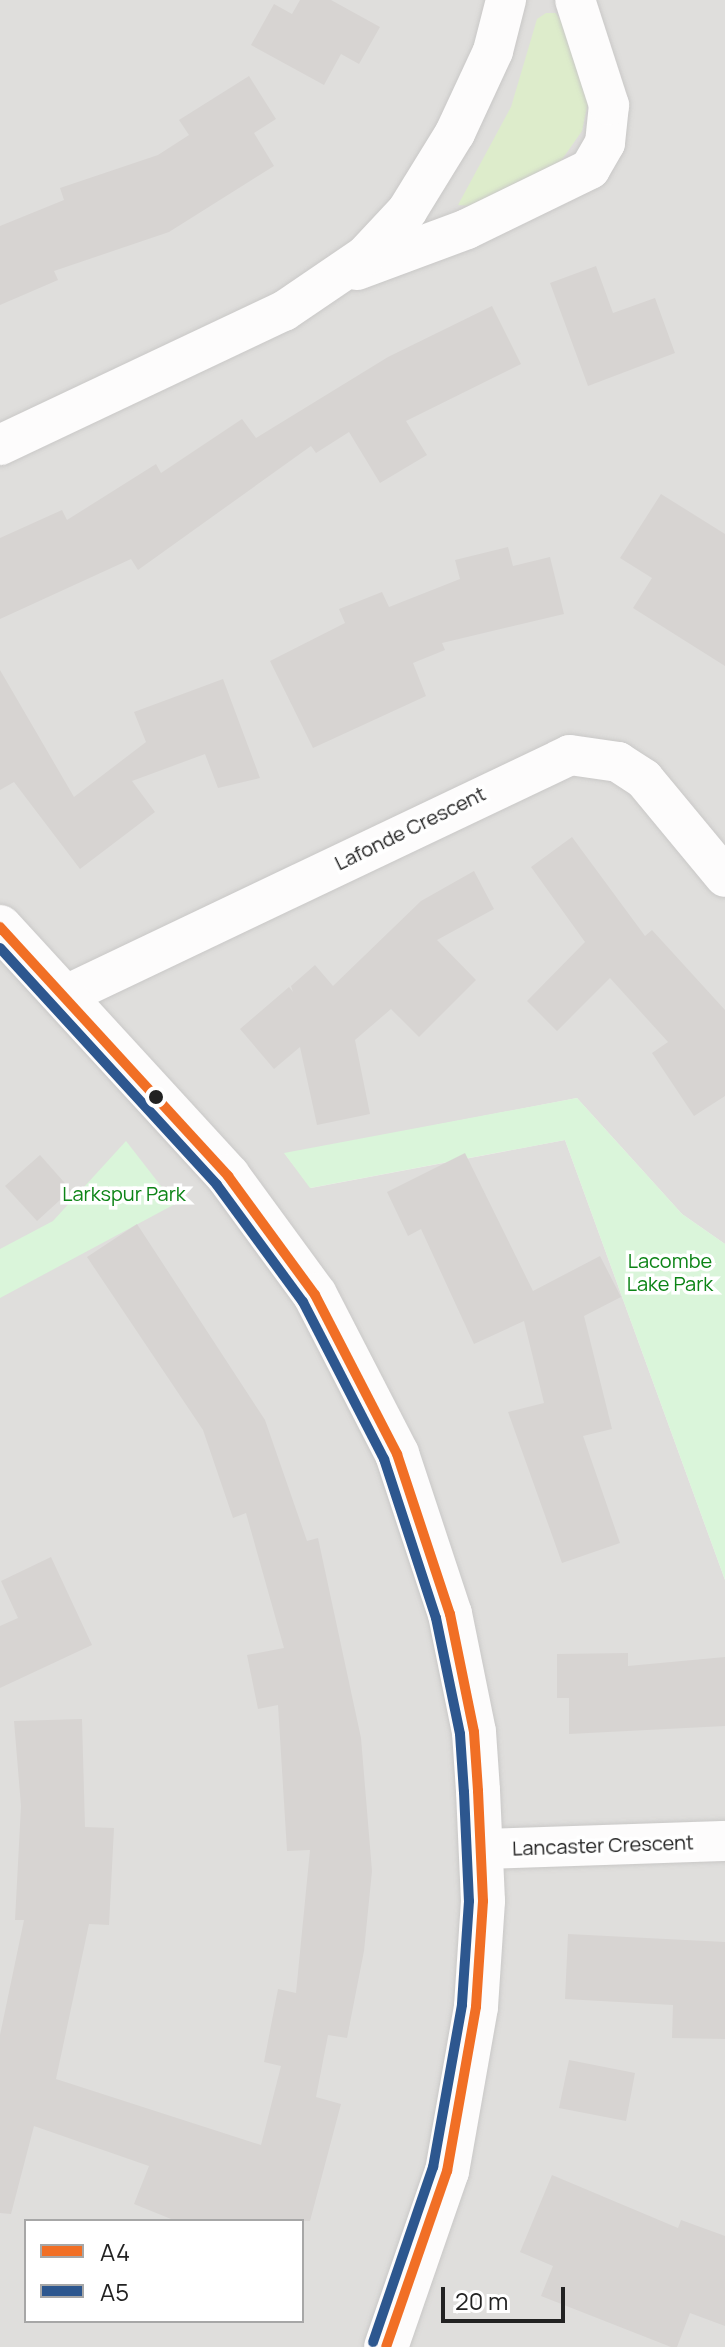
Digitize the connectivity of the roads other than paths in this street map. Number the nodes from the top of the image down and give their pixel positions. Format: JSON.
{"nodes":[{"id":1,"x":506,"y":0,"type":"edge"},
{"id":2,"x":575,"y":0,"type":"edge"},
{"id":3,"x":338,"y":277,"type":"junction"},
{"id":4,"x":0,"y":445,"type":"edge"},
{"id":5,"x":725,"y":877,"type":"edge"},
{"id":6,"x":0,"y":927,"type":"edge"},
{"id":7,"x":66,"y":995,"type":"junction"},
{"id":8,"x":725,"y":1841,"type":"edge"},
{"id":9,"x":482,"y":1849,"type":"junction"},
{"id":10,"x":387,"y":2347,"type":"edge"}],
"edges":[{"from":1,"to":3,"type":"street"},
{"from":2,"to":3,"type":"street"},
{"from":3,"to":4,"type":"street"},
{"from":5,"to":7,"type":"street","name":"Lafonde Crescent"},
{"from":6,"to":7,"type":"street"},
{"from":7,"to":9,"type":"street"},
{"from":8,"to":9,"type":"street","name":"Lancaster Crescent"},
{"from":9,"to":10,"type":"street"}]}
